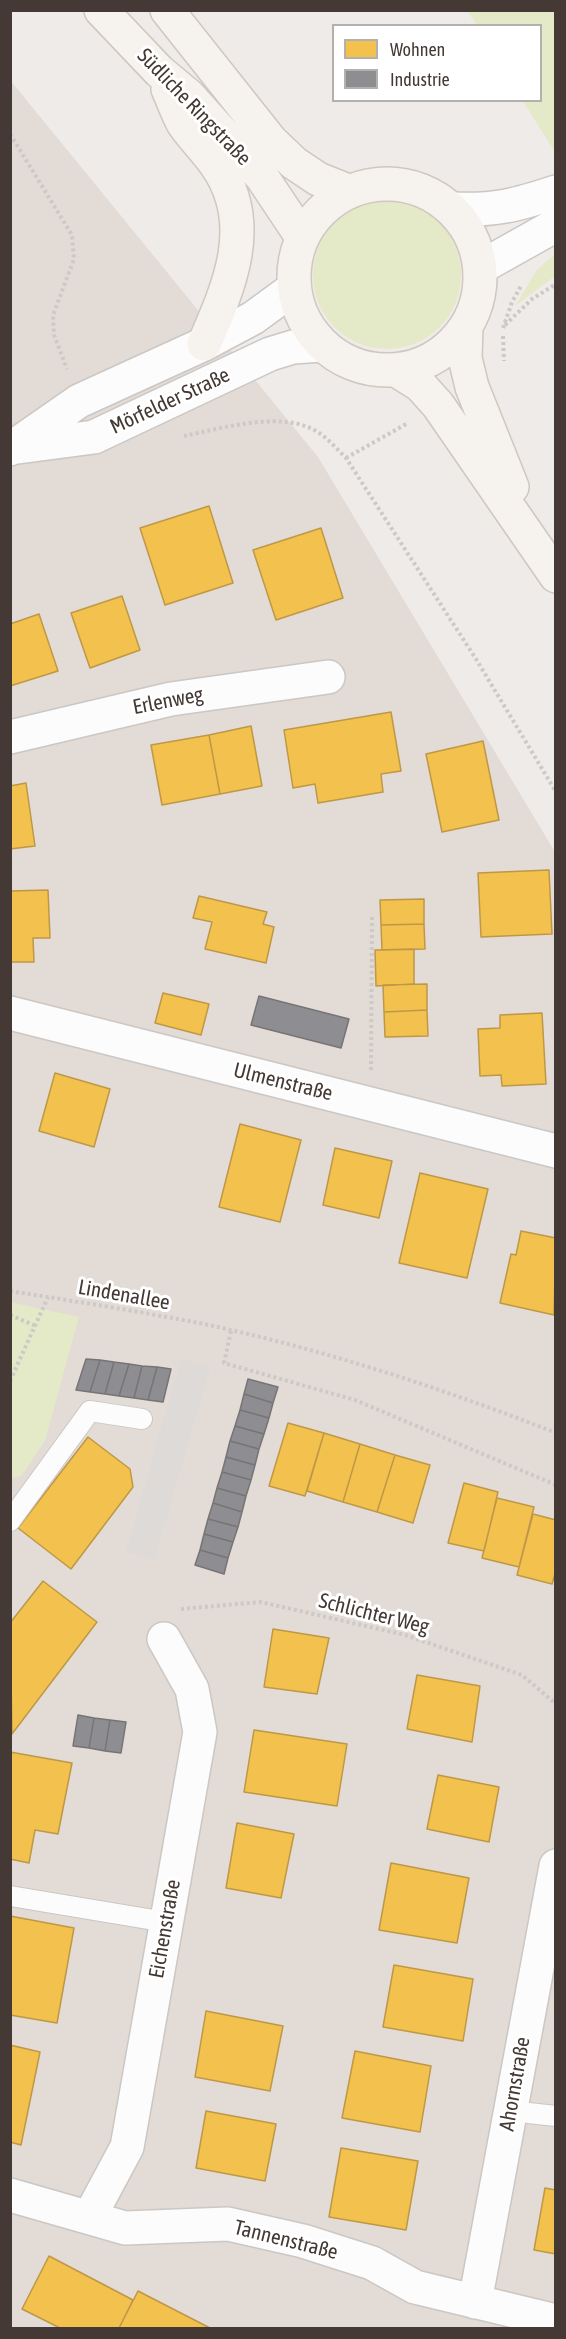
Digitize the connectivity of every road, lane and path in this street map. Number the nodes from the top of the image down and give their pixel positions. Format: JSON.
{"nodes":[{"id":1,"x":101,"y":10,"type":"edge"},
{"id":2,"x":166,"y":10,"type":"edge"},
{"id":3,"x":159,"y":71,"type":"junction"},
{"id":4,"x":10,"y":134,"type":"edge"},
{"id":5,"x":348,"y":191,"type":"junction"},
{"id":6,"x":555,"y":192,"type":"edge"},
{"id":7,"x":453,"y":209,"type":"junction"},
{"id":8,"x":555,"y":225,"type":"edge"},
{"id":9,"x":302,"y":237,"type":"junction"},
{"id":10,"x":481,"y":267,"type":"junction"},
{"id":11,"x":555,"y":284,"type":"edge"},
{"id":12,"x":294,"y":288,"type":"junction"},
{"id":13,"x":466,"y":328,"type":"junction"},
{"id":14,"x":204,"y":344,"type":"junction"},
{"id":15,"x":322,"y":345,"type":"junction"},
{"id":16,"x":504,"y":369,"type":"dead end"},
{"id":17,"x":396,"y":370,"type":"junction"},
{"id":18,"x":79,"y":401,"type":"junction"},
{"id":19,"x":180,"y":436,"type":"dead end"},
{"id":20,"x":13,"y":448,"type":"edge"},
{"id":21,"x":534,"y":542,"type":"junction"},
{"id":22,"x":555,"y":576,"type":"edge"},
{"id":23,"x":328,"y":677,"type":"dead end"},
{"id":24,"x":10,"y":737,"type":"edge"},
{"id":25,"x":555,"y":792,"type":"edge"},
{"id":26,"x":372,"y":915,"type":"dead end"},
{"id":27,"x":10,"y":1012,"type":"edge"},
{"id":28,"x":371,"y":1104,"type":"junction"},
{"id":29,"x":555,"y":1150,"type":"edge"},
{"id":30,"x":10,"y":1291,"type":"edge"},
{"id":31,"x":48,"y":1297,"type":"junction"},
{"id":32,"x":10,"y":1315,"type":"edge"},
{"id":33,"x":36,"y":1326,"type":"junction"},
{"id":34,"x":231,"y":1331,"type":"junction"},
{"id":35,"x":10,"y":1381,"type":"edge"},
{"id":36,"x":142,"y":1419,"type":"dead end"},
{"id":37,"x":555,"y":1433,"type":"edge"},
{"id":38,"x":555,"y":1485,"type":"edge"},
{"id":39,"x":10,"y":1521,"type":"edge"},
{"id":40,"x":168,"y":1624,"type":"joint"},
{"id":41,"x":555,"y":1704,"type":"edge"},
{"id":42,"x":555,"y":1866,"type":"edge"},
{"id":43,"x":10,"y":1896,"type":"edge"},
{"id":44,"x":166,"y":1922,"type":"junction"},
{"id":45,"x":510,"y":2111,"type":"junction"},
{"id":46,"x":555,"y":2116,"type":"edge"},
{"id":47,"x":10,"y":2194,"type":"edge"},
{"id":48,"x":90,"y":2216,"type":"junction"},
{"id":49,"x":475,"y":2302,"type":"junction"},
{"id":50,"x":555,"y":2321,"type":"edge"}],
"edges":[{"from":1,"to":3,"type":"main road","name":"Südliche Ringstraße"},
{"from":2,"to":5,"type":"main road","name":"Südliche Ringstraße"},
{"from":3,"to":9,"type":"main road","name":"Südliche Ringstraße"},
{"from":3,"to":14,"type":"main road"},
{"from":4,"to":18,"type":"path"},
{"from":5,"to":7,"type":"main road"},
{"from":5,"to":9,"type":"main road"},
{"from":6,"to":7,"type":"street"},
{"from":7,"to":10,"type":"main road"},
{"from":8,"to":10,"type":"street"},
{"from":9,"to":12,"type":"main road"},
{"from":10,"to":13,"type":"main road"},
{"from":11,"to":16,"type":"path"},
{"from":12,"to":14,"type":"street","name":"Mörfelder Straße"},
{"from":12,"to":15,"type":"main road"},
{"from":13,"to":17,"type":"main road"},
{"from":13,"to":21,"type":"main road"},
{"from":14,"to":18,"type":"street","name":"Mörfelder Straße"},
{"from":15,"to":17,"type":"main road"},
{"from":15,"to":20,"type":"street","name":"Mörfelder Straße"},
{"from":17,"to":21,"type":"main road"},
{"from":18,"to":20,"type":"street","name":"Mörfelder Straße"},
{"from":19,"to":25,"type":"path"},
{"from":21,"to":22,"type":"main road"},
{"from":23,"to":24,"type":"street","name":"Erlenweg"},
{"from":26,"to":28,"type":"path"},
{"from":27,"to":28,"type":"street","name":"Ulmenstraße"},
{"from":28,"to":29,"type":"street","name":"Ulmenstraße"},
{"from":30,"to":31,"type":"path","name":"Lindenallee"},
{"from":31,"to":33,"type":"path"},
{"from":31,"to":34,"type":"path","name":"Lindenallee"},
{"from":32,"to":33,"type":"path"},
{"from":33,"to":35,"type":"path"},
{"from":34,"to":37,"type":"path","name":"Lindenallee"},
{"from":34,"to":38,"type":"path"},
{"from":36,"to":39,"type":"lane"},
{"from":40,"to":41,"type":"path","name":"Schlichter Weg"},
{"from":40,"to":44,"type":"street","name":"Eichenstraße"},
{"from":42,"to":45,"type":"street","name":"Ahornstraße"},
{"from":43,"to":44,"type":"lane"},
{"from":44,"to":48,"type":"street","name":"Eichenstraße"},
{"from":45,"to":46,"type":"lane"},
{"from":45,"to":49,"type":"street","name":"Ahornstraße"},
{"from":47,"to":48,"type":"street","name":"Tannenstraße"},
{"from":48,"to":49,"type":"street","name":"Tannenstraße"},
{"from":49,"to":50,"type":"street","name":"Tannenstraße"}]}
